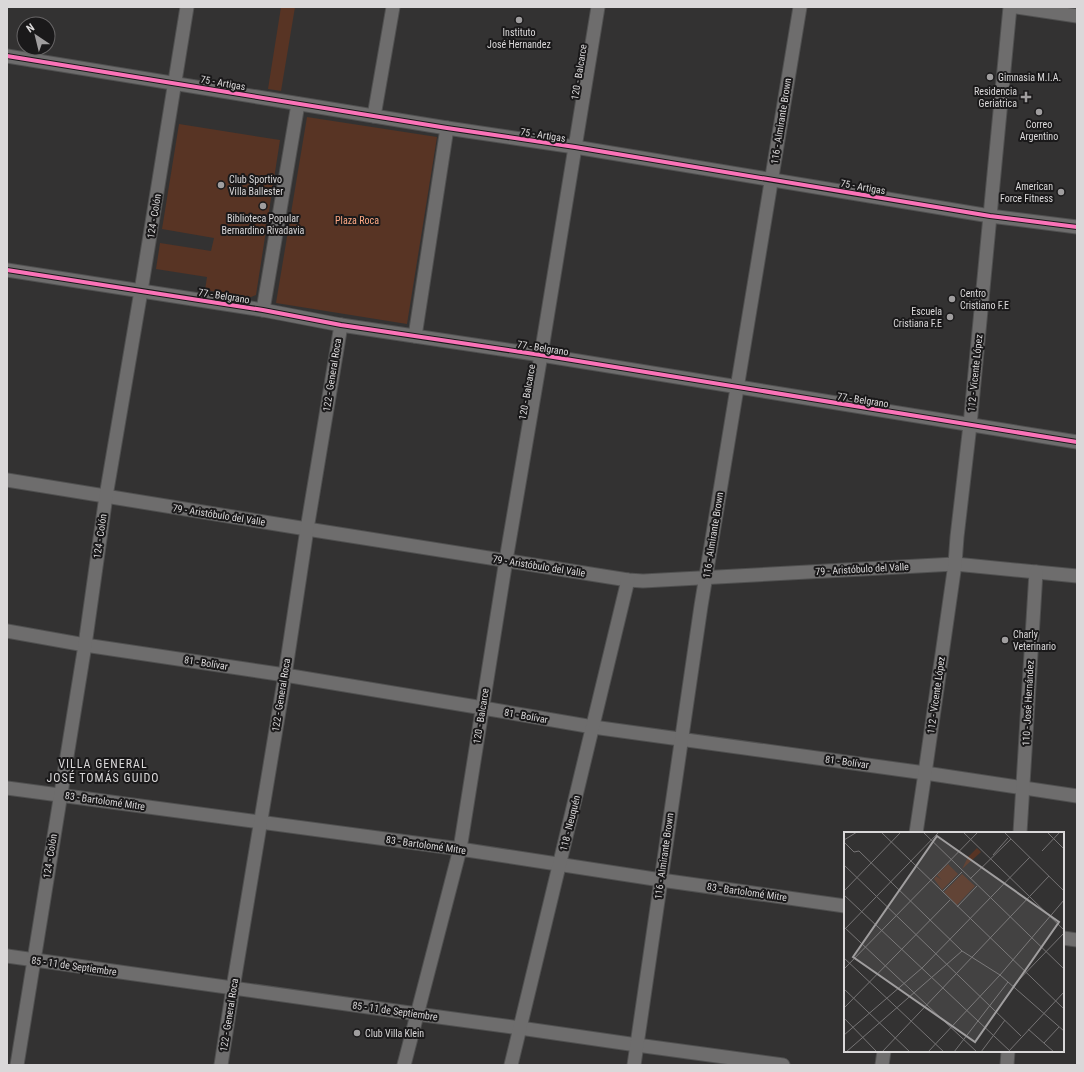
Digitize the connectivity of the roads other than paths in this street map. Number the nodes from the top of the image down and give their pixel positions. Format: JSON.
{"nodes":[{"id":1,"x":187,"y":7,"type":"edge"},
{"id":2,"x":393,"y":7,"type":"edge"},
{"id":3,"x":598,"y":7,"type":"edge"},
{"id":4,"x":800,"y":7,"type":"edge"},
{"id":5,"x":1010,"y":7,"type":"edge"},
{"id":6,"x":1016,"y":7,"type":"edge"},
{"id":7,"x":1077,"y":16,"type":"edge"},
{"id":8,"x":7,"y":56,"type":"edge"},
{"id":9,"x":175,"y":83,"type":"junction"},
{"id":10,"x":298,"y":104,"type":"junction"},
{"id":11,"x":374,"y":116,"type":"junction"},
{"id":12,"x":447,"y":128,"type":"junction"},
{"id":13,"x":575,"y":147,"type":"junction"},
{"id":14,"x":771,"y":180,"type":"junction"},
{"id":15,"x":990,"y":216,"type":"junction"},
{"id":16,"x":1077,"y":227,"type":"edge"},
{"id":17,"x":7,"y":270,"type":"edge"},
{"id":18,"x":141,"y":291,"type":"junction"},
{"id":19,"x":263,"y":310,"type":"junction"},
{"id":20,"x":340,"y":325,"type":"junction"},
{"id":21,"x":416,"y":336,"type":"junction"},
{"id":22,"x":541,"y":355,"type":"junction"},
{"id":23,"x":737,"y":387,"type":"junction"},
{"id":24,"x":970,"y":425,"type":"junction"},
{"id":25,"x":1077,"y":442,"type":"edge"},
{"id":26,"x":7,"y":480,"type":"edge"},
{"id":27,"x":106,"y":496,"type":"junction"},
{"id":28,"x":307,"y":529,"type":"junction"},
{"id":29,"x":506,"y":560,"type":"junction"},
{"id":30,"x":955,"y":564,"type":"junction"},
{"id":31,"x":1036,"y":572,"type":"junction"},
{"id":32,"x":1077,"y":573,"type":"edge"},
{"id":33,"x":1077,"y":576,"type":"edge"},
{"id":34,"x":706,"y":578,"type":"junction"},
{"id":35,"x":628,"y":580,"type":"junction"},
{"id":36,"x":7,"y":631,"type":"edge"},
{"id":37,"x":85,"y":645,"type":"junction"},
{"id":38,"x":285,"y":675,"type":"junction"},
{"id":39,"x":483,"y":708,"type":"junction"},
{"id":40,"x":593,"y":728,"type":"junction"},
{"id":41,"x":681,"y":739,"type":"junction"},
{"id":42,"x":925,"y":773,"type":"junction"},
{"id":43,"x":1023,"y":787,"type":"junction"},
{"id":44,"x":7,"y":788,"type":"edge"},
{"id":45,"x":60,"y":794,"type":"junction"},
{"id":46,"x":1077,"y":796,"type":"edge"},
{"id":47,"x":260,"y":822,"type":"junction"},
{"id":48,"x":916,"y":832,"type":"edge"},
{"id":49,"x":1020,"y":832,"type":"edge"},
{"id":50,"x":460,"y":849,"type":"junction"},
{"id":51,"x":560,"y":865,"type":"junction"},
{"id":52,"x":661,"y":880,"type":"junction"},
{"id":53,"x":844,"y":906,"type":"edge"},
{"id":54,"x":1064,"y":938,"type":"edge"},
{"id":55,"x":1077,"y":940,"type":"edge"},
{"id":56,"x":7,"y":956,"type":"edge"},
{"id":57,"x":34,"y":960,"type":"junction"},
{"id":58,"x":233,"y":988,"type":"junction"},
{"id":59,"x":417,"y":1014,"type":"junction"},
{"id":60,"x":520,"y":1028,"type":"junction"},
{"id":61,"x":637,"y":1045,"type":"junction"},
{"id":62,"x":884,"y":1052,"type":"edge"},
{"id":63,"x":1008,"y":1052,"type":"edge"},
{"id":64,"x":17,"y":1065,"type":"edge"},
{"id":65,"x":221,"y":1065,"type":"edge"},
{"id":66,"x":404,"y":1065,"type":"edge"},
{"id":67,"x":511,"y":1065,"type":"edge"},
{"id":68,"x":634,"y":1065,"type":"edge"},
{"id":69,"x":782,"y":1065,"type":"edge"},
{"id":70,"x":882,"y":1065,"type":"edge"},
{"id":71,"x":1007,"y":1065,"type":"edge"}],
"edges":[{"from":1,"to":9,"type":"street","name":"124 - Colón"},
{"from":2,"to":11,"type":"street"},
{"from":3,"to":13,"type":"street","name":"120 - Balcarce"},
{"from":4,"to":14,"type":"street","name":"116 - Almirante Brown"},
{"from":5,"to":15,"type":"street","name":"112 - Vicente López"},
{"from":6,"to":7,"type":"street"},
{"from":8,"to":9,"type":"street","name":"75 - Artigas"},
{"from":9,"to":10,"type":"street","name":"75 - Artigas"},
{"from":9,"to":18,"type":"street","name":"124 - Colón"},
{"from":10,"to":11,"type":"street","name":"75 - Artigas"},
{"from":10,"to":19,"type":"street"},
{"from":11,"to":12,"type":"street","name":"75 - Artigas"},
{"from":12,"to":13,"type":"street","name":"75 - Artigas"},
{"from":12,"to":21,"type":"street"},
{"from":13,"to":14,"type":"street","name":"75 - Artigas"},
{"from":13,"to":22,"type":"street","name":"120 - Balcarce"},
{"from":14,"to":15,"type":"street","name":"75 - Artigas"},
{"from":14,"to":23,"type":"street","name":"116 - Almirante Brown"},
{"from":15,"to":16,"type":"street","name":"75 - Artigas"},
{"from":15,"to":24,"type":"street","name":"112 - Vicente López"},
{"from":17,"to":18,"type":"street","name":"77 - Belgrano"},
{"from":18,"to":19,"type":"street","name":"77 - Belgrano"},
{"from":18,"to":27,"type":"street","name":"124 - Colón"},
{"from":19,"to":20,"type":"street","name":"77 - Belgrano"},
{"from":20,"to":21,"type":"street","name":"77 - Belgrano"},
{"from":20,"to":28,"type":"street","name":"122 - General Roca"},
{"from":21,"to":22,"type":"street","name":"77 - Belgrano"},
{"from":22,"to":23,"type":"street","name":"77 - Belgrano"},
{"from":22,"to":29,"type":"street","name":"120 - Balcarce"},
{"from":23,"to":24,"type":"street","name":"77 - Belgrano"},
{"from":23,"to":34,"type":"street","name":"116 - Almirante Brown"},
{"from":24,"to":25,"type":"street","name":"77 - Belgrano"},
{"from":24,"to":30,"type":"street","name":"112 - Vicente López"},
{"from":26,"to":27,"type":"street","name":"79 - Aristóbulo del Valle"},
{"from":27,"to":28,"type":"street","name":"79 - Aristóbulo del Valle"},
{"from":27,"to":37,"type":"street","name":"124 - Colón"},
{"from":28,"to":29,"type":"street","name":"79 - Aristóbulo del Valle"},
{"from":28,"to":38,"type":"street","name":"122 - General Roca"},
{"from":29,"to":35,"type":"street","name":"79 - Aristóbulo del Valle"},
{"from":29,"to":39,"type":"street","name":"120 - Balcarce"},
{"from":30,"to":31,"type":"street","name":"79 - Aristóbulo del Valle"},
{"from":30,"to":34,"type":"street","name":"79 - Aristóbulo del Valle"},
{"from":30,"to":42,"type":"street","name":"112 - Vicente López"},
{"from":31,"to":33,"type":"street","name":"79 - Aristóbulo del Valle"},
{"from":31,"to":43,"type":"street","name":"110 - José Hernández"},
{"from":32,"to":33,"type":"street"},
{"from":34,"to":35,"type":"street","name":"79 - Aristóbulo del Valle"},
{"from":34,"to":41,"type":"street","name":"116 - Almirante Brown"},
{"from":35,"to":40,"type":"street","name":"118 - Neuquén"},
{"from":36,"to":37,"type":"street","name":"81 - Bolívar"},
{"from":37,"to":38,"type":"street","name":"81 - Bolívar"},
{"from":37,"to":45,"type":"street","name":"124 - Colón"},
{"from":38,"to":39,"type":"street","name":"81 - Bolívar"},
{"from":38,"to":47,"type":"street","name":"122 - General Roca"},
{"from":39,"to":40,"type":"street","name":"81 - Bolívar"},
{"from":39,"to":50,"type":"street","name":"120 - Balcarce"},
{"from":40,"to":41,"type":"street","name":"81 - Bolívar"},
{"from":40,"to":51,"type":"street","name":"118 - Neuquén"},
{"from":41,"to":42,"type":"street","name":"81 - Bolívar"},
{"from":41,"to":52,"type":"street","name":"116 - Almirante Brown"},
{"from":42,"to":43,"type":"street","name":"81 - Bolívar"},
{"from":42,"to":48,"type":"street","name":"112 - Vicente López"},
{"from":43,"to":46,"type":"street","name":"81 - Bolívar"},
{"from":43,"to":49,"type":"street","name":"110 - José Hernández"},
{"from":44,"to":45,"type":"street","name":"83 - Bartolomé Mitre"},
{"from":45,"to":47,"type":"street","name":"83 - Bartolomé Mitre"},
{"from":45,"to":57,"type":"street","name":"124 - Colón"},
{"from":47,"to":50,"type":"street","name":"83 - Bartolomé Mitre"},
{"from":47,"to":58,"type":"street","name":"122 - General Roca"},
{"from":50,"to":51,"type":"street","name":"83 - Bartolomé Mitre"},
{"from":50,"to":59,"type":"street","name":"120 - Balcarce"},
{"from":51,"to":52,"type":"street","name":"83 - Bartolomé Mitre"},
{"from":51,"to":60,"type":"street","name":"118 - Neuquén"},
{"from":52,"to":53,"type":"street","name":"83 - Bartolomé Mitre"},
{"from":52,"to":61,"type":"street","name":"116 - Almirante Brown"},
{"from":54,"to":55,"type":"street"},
{"from":56,"to":57,"type":"street","name":"85 - 11 de Septiembre"},
{"from":57,"to":58,"type":"street","name":"85 - 11 de Septiembre"},
{"from":57,"to":64,"type":"street","name":"124 - Colón"},
{"from":58,"to":59,"type":"street","name":"85 - 11 de Septiembre"},
{"from":58,"to":65,"type":"street","name":"122 - General Roca"},
{"from":59,"to":60,"type":"street","name":"85 - 11 de Septiembre"},
{"from":59,"to":66,"type":"street","name":"120 - Balcarce"},
{"from":60,"to":61,"type":"street","name":"85 - 11 de Septiembre"},
{"from":60,"to":67,"type":"street","name":"118 - Neuquén"},
{"from":61,"to":68,"type":"street","name":"116 - Almirante Brown"},
{"from":61,"to":69,"type":"street","name":"85 - 11 de Septiembre"},
{"from":62,"to":70,"type":"street"},
{"from":63,"to":71,"type":"street"}]}
